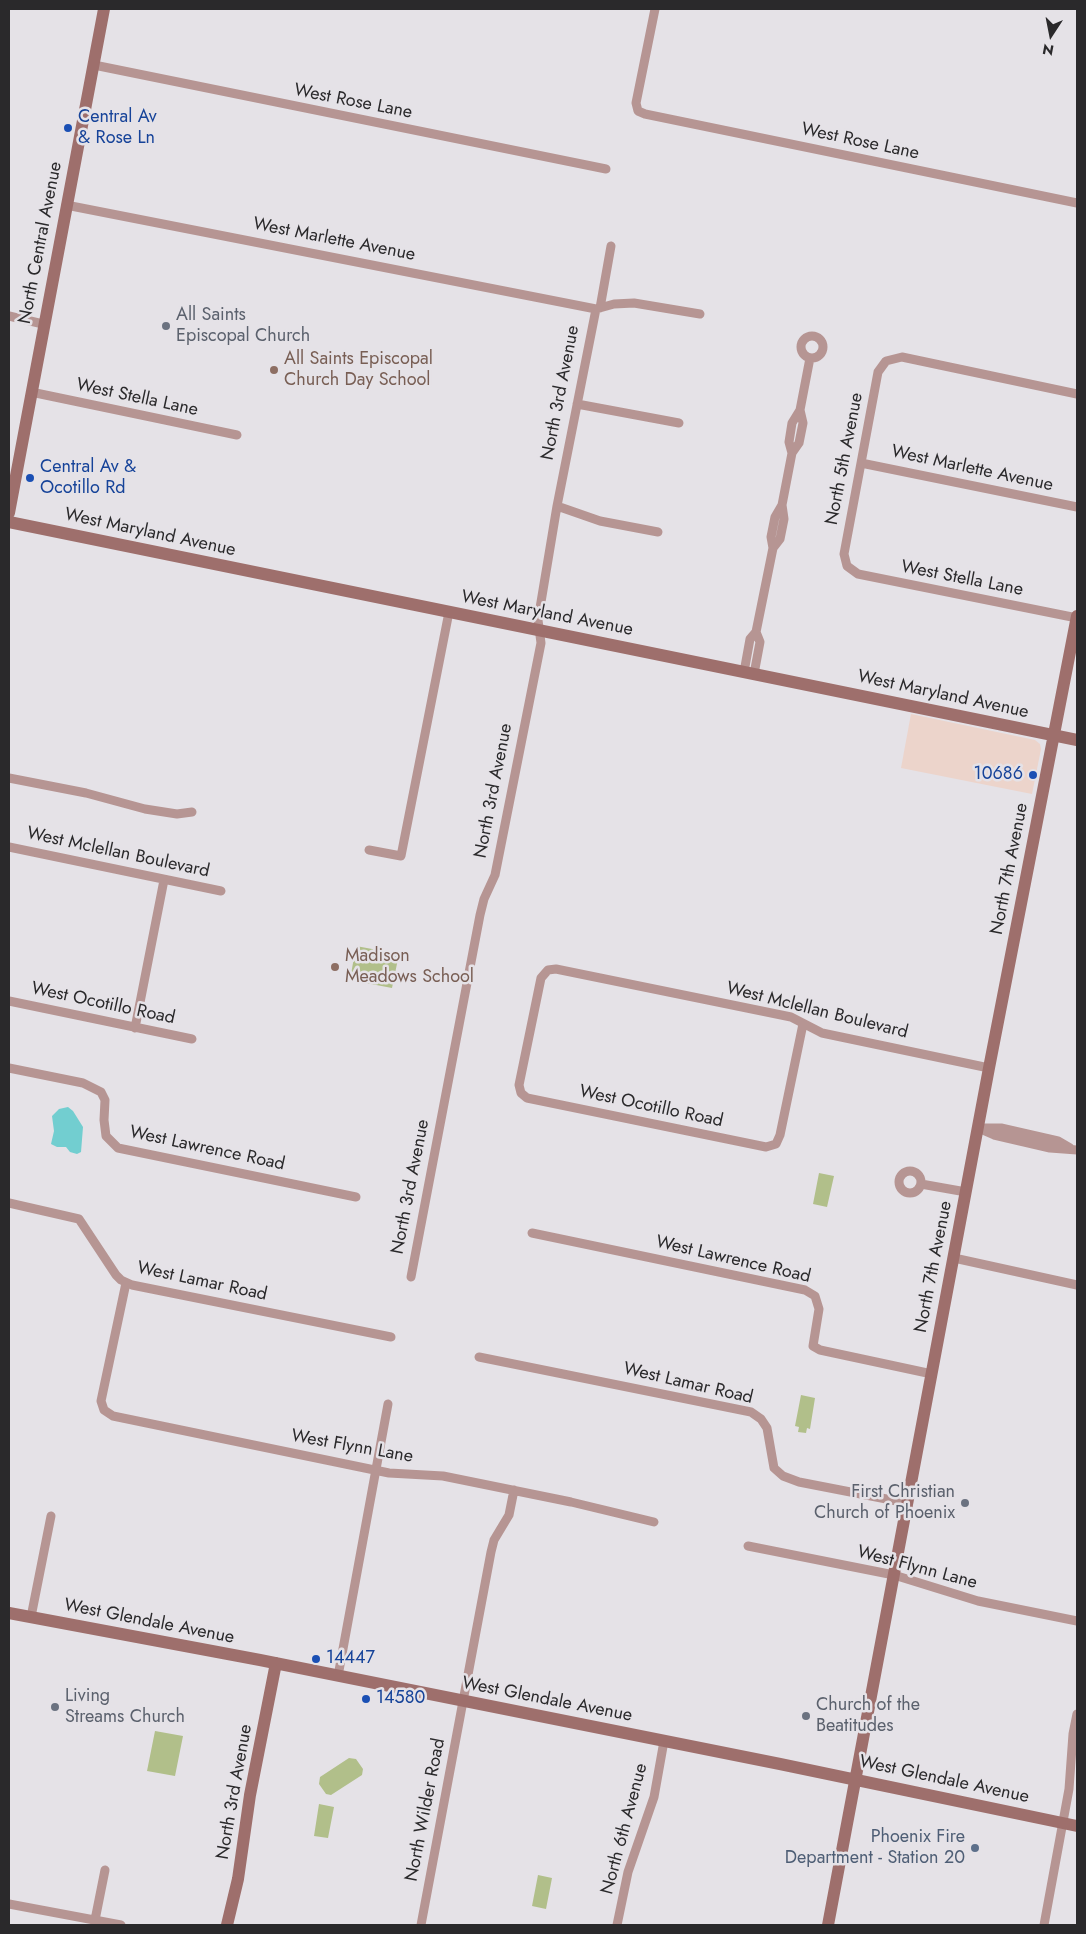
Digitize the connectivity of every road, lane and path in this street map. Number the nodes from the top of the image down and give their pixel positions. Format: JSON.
{"nodes":[{"id":1,"x":104,"y":9,"type":"edge"},
{"id":2,"x":655,"y":9,"type":"edge"},
{"id":3,"x":94,"y":66,"type":"junction"},
{"id":4,"x":606,"y":169,"type":"dead end"},
{"id":5,"x":1077,"y":203,"type":"edge"},
{"id":6,"x":66,"y":205,"type":"junction"},
{"id":7,"x":611,"y":246,"type":"dead end"},
{"id":8,"x":598,"y":308,"type":"junction"},
{"id":9,"x":700,"y":314,"type":"dead end"},
{"id":10,"x":9,"y":316,"type":"edge"},
{"id":11,"x":44,"y":324,"type":"junction"},
{"id":12,"x":810,"y":358,"type":"dead end"},
{"id":13,"x":31,"y":392,"type":"junction"},
{"id":14,"x":1077,"y":394,"type":"edge"},
{"id":15,"x":577,"y":404,"type":"junction"},
{"id":16,"x":679,"y":422,"type":"dead end"},
{"id":17,"x":237,"y":435,"type":"dead end"},
{"id":18,"x":861,"y":463,"type":"junction"},
{"id":19,"x":557,"y":506,"type":"junction"},
{"id":20,"x":1077,"y":507,"type":"edge"},
{"id":21,"x":9,"y":513,"type":"edge"},
{"id":22,"x":9,"y":522,"type":"edge"},
{"id":23,"x":658,"y":532,"type":"dead end"},
{"id":24,"x":846,"y":563,"type":"joint"},
{"id":25,"x":448,"y":612,"type":"junction"},
{"id":26,"x":1077,"y":617,"type":"edge"},
{"id":27,"x":539,"y":630,"type":"junction"},
{"id":28,"x":749,"y":673,"type":"junction"},
{"id":29,"x":1054,"y":735,"type":"junction"},
{"id":30,"x":1077,"y":740,"type":"edge"},
{"id":31,"x":9,"y":778,"type":"edge"},
{"id":32,"x":192,"y":812,"type":"dead end"},
{"id":33,"x":9,"y":848,"type":"edge"},
{"id":34,"x":369,"y":850,"type":"dead end"},
{"id":35,"x":164,"y":880,"type":"junction"},
{"id":36,"x":221,"y":891,"type":"dead end"},
{"id":37,"x":9,"y":1001,"type":"edge"},
{"id":38,"x":803,"y":1024,"type":"junction"},
{"id":39,"x":135,"y":1028,"type":"junction"},
{"id":40,"x":192,"y":1039,"type":"dead end"},
{"id":41,"x":9,"y":1068,"type":"edge"},
{"id":42,"x":989,"y":1068,"type":"junction"},
{"id":43,"x":522,"y":1093,"type":"joint"},
{"id":44,"x":978,"y":1128,"type":"junction"},
{"id":45,"x":1074,"y":1149,"type":"edge"},
{"id":46,"x":921,"y":1184,"type":"dead end"},
{"id":47,"x":966,"y":1192,"type":"junction"},
{"id":48,"x":356,"y":1197,"type":"dead end"},
{"id":49,"x":9,"y":1203,"type":"edge"},
{"id":50,"x":532,"y":1233,"type":"dead end"},
{"id":51,"x":954,"y":1258,"type":"junction"},
{"id":52,"x":411,"y":1277,"type":"dead end"},
{"id":53,"x":126,"y":1283,"type":"junction"},
{"id":54,"x":1077,"y":1285,"type":"edge"},
{"id":55,"x":391,"y":1337,"type":"dead end"},
{"id":56,"x":479,"y":1357,"type":"dead end"},
{"id":57,"x":932,"y":1374,"type":"junction"},
{"id":58,"x":388,"y":1404,"type":"dead end"},
{"id":59,"x":376,"y":1470,"type":"junction"},
{"id":60,"x":514,"y":1490,"type":"junction"},
{"id":61,"x":907,"y":1503,"type":"junction"},
{"id":62,"x":51,"y":1516,"type":"dead end"},
{"id":63,"x":654,"y":1522,"type":"dead end"},
{"id":64,"x":748,"y":1546,"type":"dead end"},
{"id":65,"x":894,"y":1575,"type":"junction"},
{"id":66,"x":9,"y":1613,"type":"edge"},
{"id":67,"x":31,"y":1617,"type":"junction"},
{"id":68,"x":1077,"y":1621,"type":"edge"},
{"id":69,"x":276,"y":1664,"type":"junction"},
{"id":70,"x":338,"y":1676,"type":"junction"},
{"id":71,"x":462,"y":1701,"type":"junction"},
{"id":72,"x":1077,"y":1714,"type":"edge"},
{"id":73,"x":664,"y":1741,"type":"junction"},
{"id":74,"x":855,"y":1779,"type":"junction"},
{"id":75,"x":1063,"y":1823,"type":"junction"},
{"id":76,"x":1077,"y":1826,"type":"edge"},
{"id":77,"x":105,"y":1870,"type":"dead end"},
{"id":78,"x":9,"y":1904,"type":"edge"},
{"id":79,"x":94,"y":1923,"type":"edge"},
{"id":80,"x":121,"y":1925,"type":"edge"},
{"id":81,"x":227,"y":1925,"type":"edge"},
{"id":82,"x":421,"y":1925,"type":"edge"},
{"id":83,"x":617,"y":1925,"type":"edge"},
{"id":84,"x":828,"y":1925,"type":"edge"},
{"id":85,"x":1044,"y":1925,"type":"edge"}],
"edges":[{"from":1,"to":3,"type":"main road","name":"North Central Avenue"},
{"from":2,"to":5,"type":"street","name":"West Rose Lane"},
{"from":3,"to":4,"type":"street","name":"West Rose Lane"},
{"from":3,"to":6,"type":"main road","name":"North Central Avenue"},
{"from":6,"to":8,"type":"street","name":"West Marlette Avenue"},
{"from":6,"to":11,"type":"main road","name":"North Central Avenue"},
{"from":7,"to":8,"type":"street","name":"North 3rd Avenue"},
{"from":8,"to":9,"type":"street","name":"West Marlette Avenue"},
{"from":8,"to":15,"type":"street","name":"North 3rd Avenue"},
{"from":10,"to":11,"type":"street"},
{"from":11,"to":13,"type":"main road","name":"North Central Avenue"},
{"from":12,"to":28,"type":"street"},
{"from":13,"to":17,"type":"street","name":"West Stella Lane"},
{"from":13,"to":21,"type":"main road","name":"North Central Avenue"},
{"from":14,"to":18,"type":"street","name":"North 5th Avenue"},
{"from":15,"to":16,"type":"street"},
{"from":15,"to":19,"type":"street","name":"North 3rd Avenue"},
{"from":18,"to":20,"type":"street","name":"West Marlette Avenue"},
{"from":18,"to":24,"type":"street","name":"North 5th Avenue"},
{"from":19,"to":23,"type":"street"},
{"from":19,"to":27,"type":"street","name":"North 3rd Avenue"},
{"from":22,"to":25,"type":"main road","name":"West Maryland Avenue"},
{"from":24,"to":26,"type":"street","name":"West Stella Lane"},
{"from":25,"to":27,"type":"main road","name":"West Maryland Avenue"},
{"from":25,"to":34,"type":"street"},
{"from":26,"to":29,"type":"main road","name":"North 7th Avenue"},
{"from":27,"to":28,"type":"main road","name":"West Maryland Avenue"},
{"from":27,"to":52,"type":"street","name":"North 3rd Avenue"},
{"from":28,"to":29,"type":"main road","name":"West Maryland Avenue"},
{"from":29,"to":30,"type":"main road","name":"West Maryland Avenue"},
{"from":29,"to":42,"type":"main road","name":"North 7th Avenue"},
{"from":31,"to":32,"type":"street"},
{"from":33,"to":35,"type":"street","name":"West Mclellan Boulevard"},
{"from":35,"to":36,"type":"street","name":"West Mclellan Boulevard"},
{"from":35,"to":39,"type":"street"},
{"from":37,"to":39,"type":"street","name":"West Ocotillo Road"},
{"from":38,"to":42,"type":"street","name":"West Mclellan Boulevard"},
{"from":38,"to":43,"type":"street","name":"West Ocotillo Road"},
{"from":38,"to":43,"type":"street","name":"West Mclellan Boulevard"},
{"from":39,"to":40,"type":"street","name":"West Ocotillo Road"},
{"from":41,"to":48,"type":"street","name":"West Lawrence Road"},
{"from":42,"to":44,"type":"main road","name":"North 7th Avenue"},
{"from":44,"to":45,"type":"street"},
{"from":44,"to":47,"type":"main road","name":"North 7th Avenue"},
{"from":46,"to":47,"type":"street"},
{"from":47,"to":51,"type":"main road","name":"North 7th Avenue"},
{"from":49,"to":53,"type":"street","name":"West Lamar Road"},
{"from":50,"to":57,"type":"street","name":"West Lawrence Road"},
{"from":51,"to":54,"type":"street"},
{"from":51,"to":57,"type":"main road","name":"North 7th Avenue"},
{"from":53,"to":55,"type":"street","name":"West Lamar Road"},
{"from":53,"to":59,"type":"street","name":"West Flynn Lane"},
{"from":56,"to":61,"type":"street","name":"West Lamar Road"},
{"from":57,"to":61,"type":"main road","name":"North 7th Avenue"},
{"from":58,"to":59,"type":"street"},
{"from":59,"to":60,"type":"street","name":"West Flynn Lane"},
{"from":59,"to":70,"type":"street"},
{"from":60,"to":63,"type":"street","name":"West Flynn Lane"},
{"from":60,"to":71,"type":"street","name":"North Wilder Road"},
{"from":61,"to":65,"type":"main road","name":"North 7th Avenue"},
{"from":62,"to":67,"type":"street"},
{"from":64,"to":65,"type":"street","name":"West Flynn Lane"},
{"from":65,"to":68,"type":"street","name":"West Flynn Lane"},
{"from":65,"to":74,"type":"main road","name":"North 7th Avenue"},
{"from":66,"to":67,"type":"main road","name":"West Glendale Avenue"},
{"from":67,"to":69,"type":"main road","name":"West Glendale Avenue"},
{"from":69,"to":70,"type":"main road","name":"West Glendale Avenue"},
{"from":69,"to":81,"type":"main road","name":"North 3rd Avenue"},
{"from":70,"to":71,"type":"main road","name":"West Glendale Avenue"},
{"from":71,"to":73,"type":"main road","name":"West Glendale Avenue"},
{"from":71,"to":82,"type":"street","name":"North Wilder Road"},
{"from":72,"to":75,"type":"street"},
{"from":73,"to":74,"type":"main road","name":"West Glendale Avenue"},
{"from":73,"to":83,"type":"street","name":"North 6th Avenue"},
{"from":74,"to":75,"type":"main road","name":"West Glendale Avenue"},
{"from":74,"to":84,"type":"main road","name":"North 7th Avenue"},
{"from":75,"to":76,"type":"main road","name":"West Glendale Avenue"},
{"from":75,"to":85,"type":"street"},
{"from":77,"to":79,"type":"street"},
{"from":78,"to":79,"type":"street"},
{"from":79,"to":80,"type":"street"}]}
